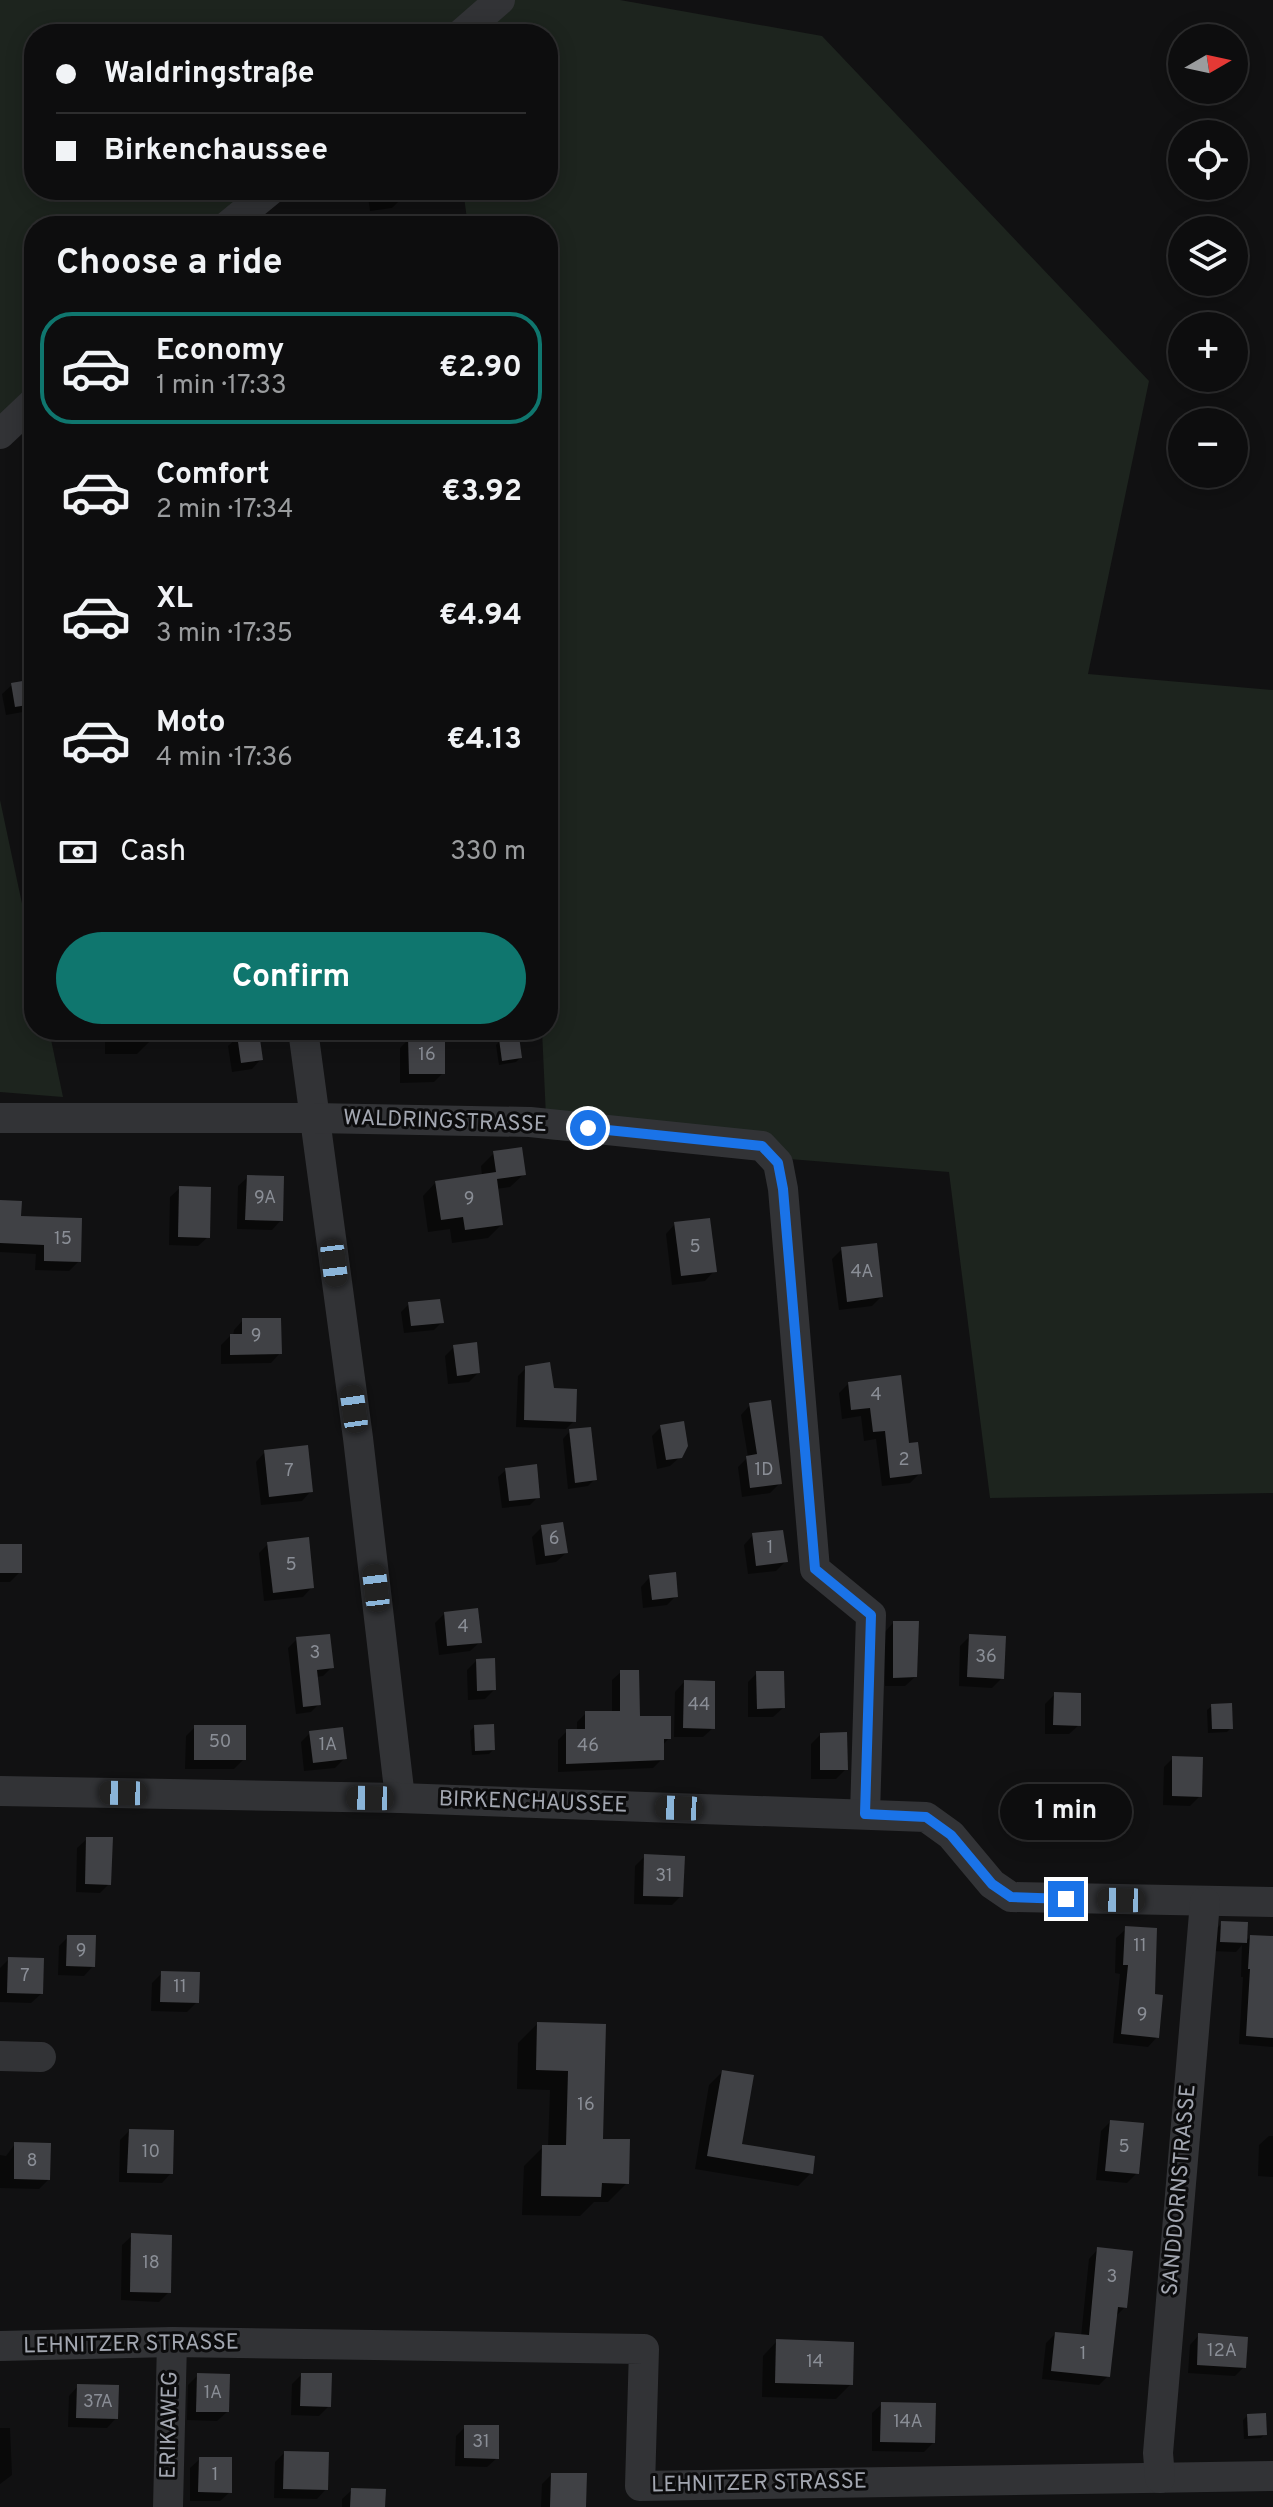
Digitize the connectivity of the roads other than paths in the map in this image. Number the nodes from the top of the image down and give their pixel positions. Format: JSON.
{"nodes":[{"id":1,"x":500,"y":0,"type":"edge"},
{"id":2,"x":472,"y":24,"type":"edge"},
{"id":3,"x":259,"y":200,"type":"edge"},
{"id":4,"x":239,"y":216,"type":"edge"},
{"id":5,"x":24,"y":411,"type":"edge"},
{"id":6,"x":0,"y":434,"type":"edge"},
{"id":7,"x":304,"y":1040,"type":"edge"},
{"id":8,"x":0,"y":1118,"type":"edge"},
{"id":9,"x":314,"y":1118,"type":"junction"},
{"id":10,"x":0,"y":1791,"type":"edge"},
{"id":11,"x":400,"y":1798,"type":"junction"},
{"id":12,"x":865,"y":1814,"type":"junction"},
{"id":13,"x":1205,"y":1902,"type":"junction"},
{"id":14,"x":1273,"y":1902,"type":"edge"},
{"id":15,"x":0,"y":2056,"type":"edge"},
{"id":16,"x":41,"y":2057,"type":"dead end"},
{"id":17,"x":172,"y":2342,"type":"junction"},
{"id":18,"x":0,"y":2346,"type":"edge"},
{"id":19,"x":1273,"y":2476,"type":"edge"},
{"id":20,"x":1160,"y":2478,"type":"junction"},
{"id":21,"x":640,"y":2496,"type":"edge"},
{"id":22,"x":168,"y":2507,"type":"edge"}],
"edges":[{"from":1,"to":2,"type":"street"},
{"from":3,"to":4,"type":"street"},
{"from":5,"to":6,"type":"street"},
{"from":7,"to":9,"type":"street"},
{"from":8,"to":9,"type":"street","name":"WALDRINGSTRASSE"},
{"from":9,"to":11,"type":"street"},
{"from":9,"to":12,"type":"street","name":"WALDRINGSTRASSE"},
{"from":10,"to":11,"type":"street","name":"BIRKENCHAUSSEE"},
{"from":11,"to":12,"type":"street","name":"BIRKENCHAUSSEE"},
{"from":12,"to":13,"type":"street","name":"BIRKENCHAUSSEE"},
{"from":13,"to":14,"type":"street","name":"BIRKENCHAUSSEE"},
{"from":13,"to":20,"type":"street","name":"SANDDORNSTRASSE"},
{"from":15,"to":16,"type":"street"},
{"from":17,"to":18,"type":"street","name":"LEHNITZER STRASSE"},
{"from":17,"to":21,"type":"street","name":"LEHNITZER STRASSE"},
{"from":17,"to":22,"type":"street","name":"ERIKAWEG"},
{"from":19,"to":20,"type":"street","name":"LEHNITZER STRASSE"},
{"from":20,"to":21,"type":"street","name":"LEHNITZER STRASSE"}]}
